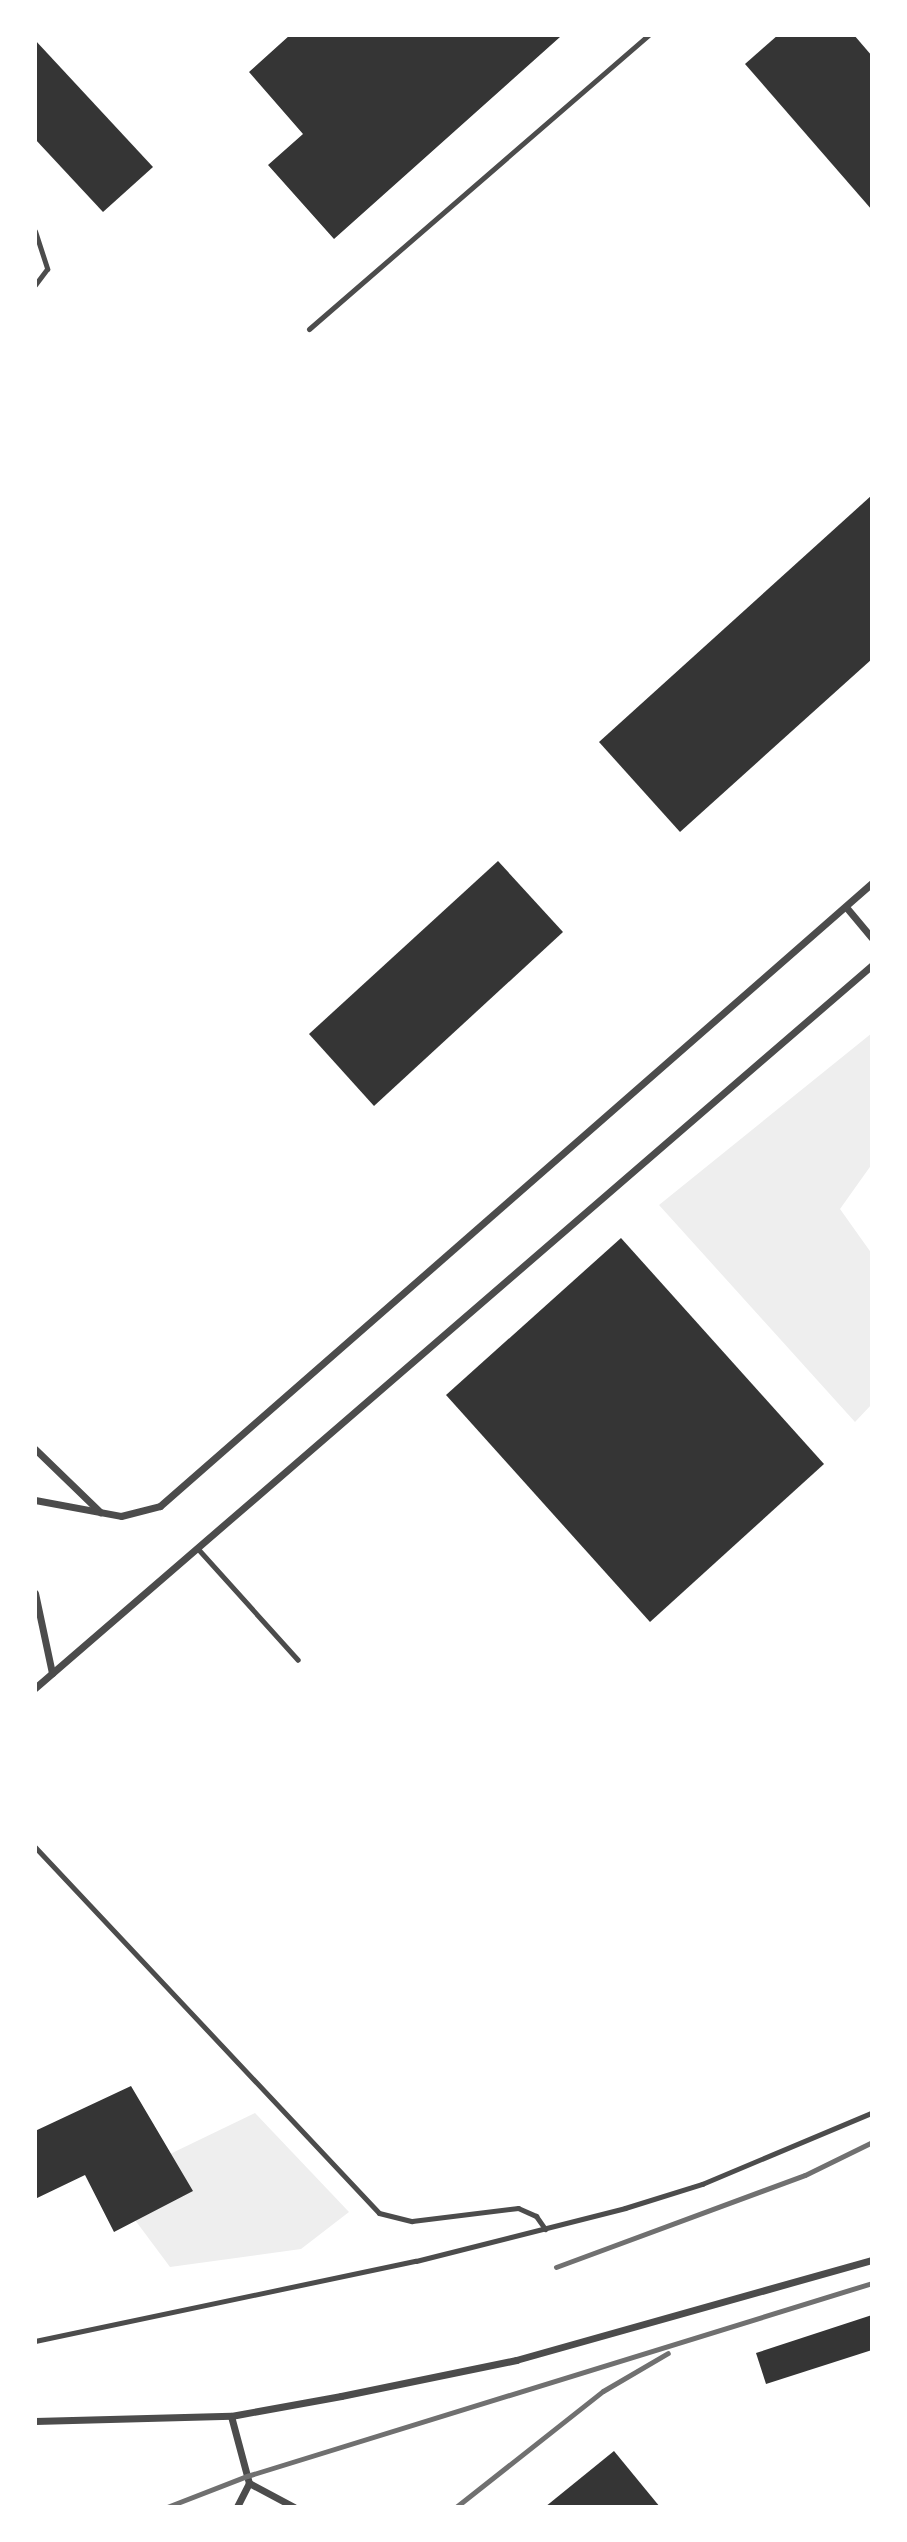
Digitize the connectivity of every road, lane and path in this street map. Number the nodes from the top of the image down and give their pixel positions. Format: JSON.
{"nodes":[{"id":1,"x":649,"y":35,"type":"edge"},
{"id":2,"x":35,"y":230,"type":"edge"},
{"id":3,"x":35,"y":285,"type":"edge"},
{"id":4,"x":309,"y":328,"type":"dead end"},
{"id":5,"x":872,"y":883,"type":"edge"},
{"id":6,"x":845,"y":907,"type":"junction"},
{"id":7,"x":872,"y":938,"type":"edge"},
{"id":8,"x":872,"y":965,"type":"edge"},
{"id":9,"x":35,"y":1449,"type":"edge"},
{"id":10,"x":35,"y":1500,"type":"edge"},
{"id":11,"x":103,"y":1515,"type":"junction"},
{"id":12,"x":198,"y":1549,"type":"junction"},
{"id":13,"x":35,"y":1593,"type":"edge"},
{"id":14,"x":298,"y":1660,"type":"dead end"},
{"id":15,"x":52,"y":1673,"type":"junction"},
{"id":16,"x":35,"y":1688,"type":"edge"},
{"id":17,"x":35,"y":1847,"type":"edge"},
{"id":18,"x":871,"y":2113,"type":"edge"},
{"id":19,"x":545,"y":2229,"type":"junction"},
{"id":20,"x":872,"y":2260,"type":"edge"},
{"id":21,"x":35,"y":2341,"type":"edge"},
{"id":22,"x":230,"y":2416,"type":"junction"},
{"id":23,"x":35,"y":2421,"type":"edge"},
{"id":24,"x":249,"y":2483,"type":"junction"},
{"id":25,"x":237,"y":2507,"type":"edge"},
{"id":26,"x":294,"y":2507,"type":"edge"}],
"edges":[{"from":1,"to":4,"type":"lane"},
{"from":2,"to":3,"type":"lane"},
{"from":5,"to":6,"type":"street"},
{"from":6,"to":7,"type":"street"},
{"from":6,"to":11,"type":"street"},
{"from":8,"to":12,"type":"street"},
{"from":9,"to":11,"type":"street"},
{"from":10,"to":11,"type":"street"},
{"from":12,"to":14,"type":"lane"},
{"from":12,"to":15,"type":"street"},
{"from":13,"to":15,"type":"street"},
{"from":15,"to":16,"type":"street"},
{"from":17,"to":19,"type":"lane"},
{"from":18,"to":19,"type":"lane"},
{"from":19,"to":21,"type":"lane"},
{"from":20,"to":22,"type":"street"},
{"from":22,"to":23,"type":"street"},
{"from":22,"to":24,"type":"street"},
{"from":24,"to":25,"type":"street"},
{"from":24,"to":26,"type":"street"}]}
